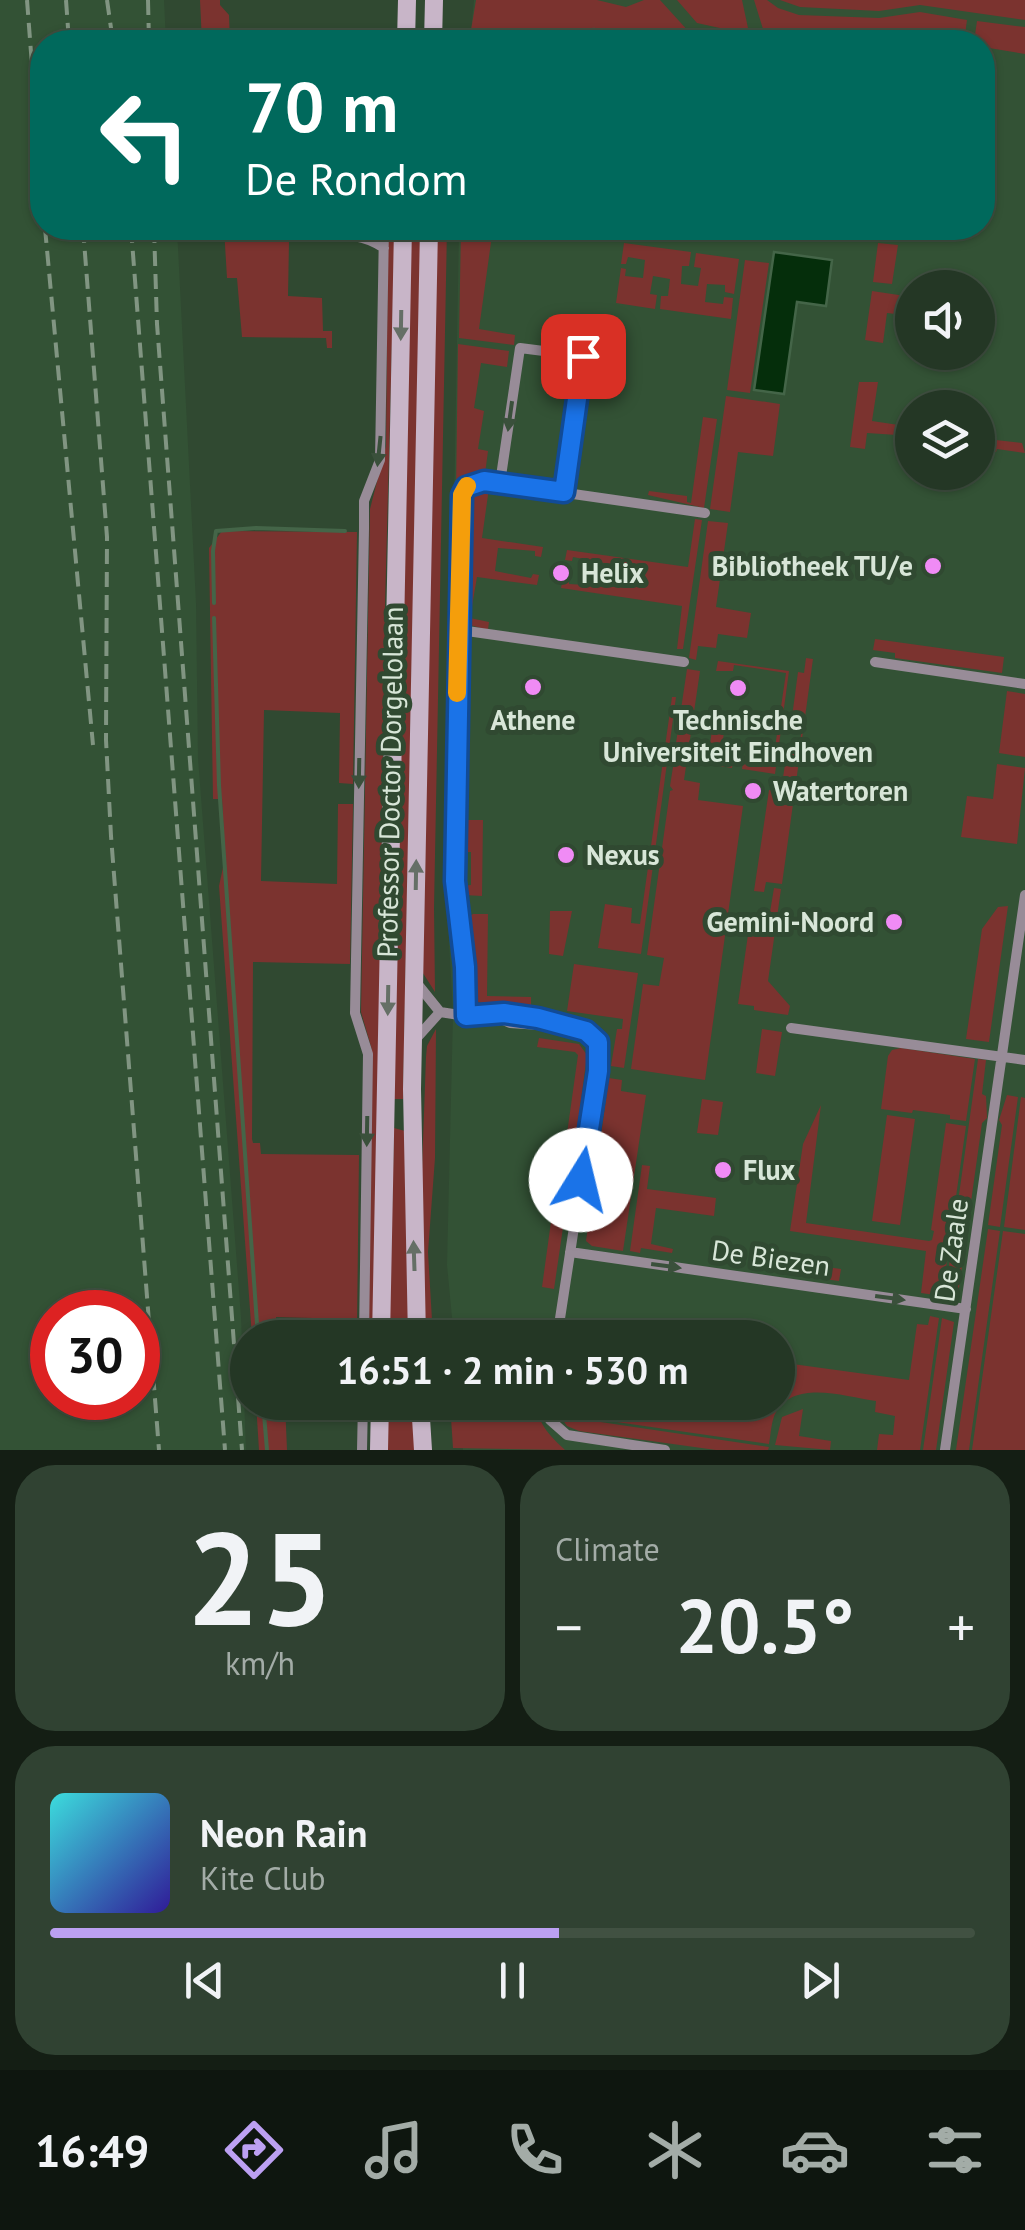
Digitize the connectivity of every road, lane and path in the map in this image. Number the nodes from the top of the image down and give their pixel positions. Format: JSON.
{"nodes":[{"id":1,"x":408,"y":0,"type":"edge"},
{"id":2,"x":434,"y":0,"type":"edge"},
{"id":3,"x":406,"y":30,"type":"edge"},
{"id":4,"x":431,"y":30,"type":"edge"},
{"id":5,"x":372,"y":240,"type":"edge"},
{"id":6,"x":384,"y":240,"type":"edge"},
{"id":7,"x":403,"y":240,"type":"edge"},
{"id":8,"x":429,"y":240,"type":"edge"},
{"id":9,"x":384,"y":248,"type":"junction"},
{"id":10,"x":500,"y":483,"type":"junction"},
{"id":11,"x":564,"y":492,"type":"junction"},
{"id":12,"x":706,"y":514,"type":"dead end"},
{"id":13,"x":460,"y":630,"type":"junction"},
{"id":14,"x":684,"y":662,"type":"dead end"},
{"id":15,"x":876,"y":662,"type":"dead end"},
{"id":16,"x":1025,"y":684,"type":"edge"},
{"id":17,"x":1025,"y":895,"type":"edge"},
{"id":18,"x":414,"y":980,"type":"junction"},
{"id":19,"x":440,"y":1012,"type":"junction"},
{"id":20,"x":466,"y":1016,"type":"junction"},
{"id":21,"x":791,"y":1028,"type":"dead end"},
{"id":22,"x":412,"y":1043,"type":"junction"},
{"id":23,"x":1002,"y":1057,"type":"junction"},
{"id":24,"x":1025,"y":1060,"type":"edge"},
{"id":25,"x":570,"y":1252,"type":"junction"},
{"id":26,"x":966,"y":1309,"type":"junction"},
{"id":27,"x":364,"y":1320,"type":"edge"},
{"id":28,"x":381,"y":1320,"type":"edge"},
{"id":29,"x":416,"y":1320,"type":"edge"},
{"id":30,"x":561,"y":1320,"type":"edge"},
{"id":31,"x":362,"y":1420,"type":"edge"},
{"id":32,"x":380,"y":1420,"type":"edge"},
{"id":33,"x":421,"y":1420,"type":"edge"},
{"id":34,"x":551,"y":1420,"type":"edge"},
{"id":35,"x":573,"y":1436,"type":"junction"},
{"id":36,"x":362,"y":1450,"type":"edge"},
{"id":37,"x":379,"y":1450,"type":"edge"},
{"id":38,"x":423,"y":1450,"type":"edge"},
{"id":39,"x":571,"y":1450,"type":"edge"},
{"id":40,"x":665,"y":1450,"type":"edge"},
{"id":41,"x":945,"y":1450,"type":"edge"}],
"edges":[{"from":1,"to":3,"type":"main road"},
{"from":2,"to":4,"type":"main road"},
{"from":5,"to":9,"type":"street"},
{"from":6,"to":9,"type":"street","name":"Professor Doctor Dorgelolaan"},
{"from":7,"to":28,"type":"main road","name":"Professor Doctor Dorgelolaan","one_way":true},
{"from":18,"to":8,"type":"main road","name":"Professor Doctor Dorgelolaan","one_way":true},
{"from":9,"to":27,"type":"street","name":"Professor Doctor Dorgelolaan","one_way":true},
{"from":10,"to":11,"type":"street"},
{"from":11,"to":10,"type":"street","one_way":true},
{"from":10,"to":13,"type":"street"},
{"from":11,"to":12,"type":"street"},
{"from":13,"to":14,"type":"street"},
{"from":13,"to":20,"type":"street"},
{"from":15,"to":16,"type":"street"},
{"from":17,"to":23,"type":"street","name":"De Zaale"},
{"from":18,"to":19,"type":"street"},
{"from":18,"to":22,"type":"main road","name":"Professor Doctor Dorgelolaan"},
{"from":19,"to":20,"type":"street"},
{"from":19,"to":22,"type":"street"},
{"from":20,"to":25,"type":"street"},
{"from":21,"to":23,"type":"street"},
{"from":29,"to":22,"type":"main road","name":"Professor Doctor Dorgelolaan","one_way":true},
{"from":23,"to":24,"type":"street"},
{"from":23,"to":26,"type":"street","name":"De Zaale"},
{"from":25,"to":26,"type":"street","name":"De Biezen","one_way":true},
{"from":25,"to":30,"type":"street"},
{"from":26,"to":41,"type":"street","name":"De Zaale"},
{"from":31,"to":36,"type":"street"},
{"from":32,"to":37,"type":"main road"},
{"from":33,"to":38,"type":"main road"},
{"from":34,"to":35,"type":"street"},
{"from":35,"to":39,"type":"street"},
{"from":35,"to":40,"type":"street"}]}
